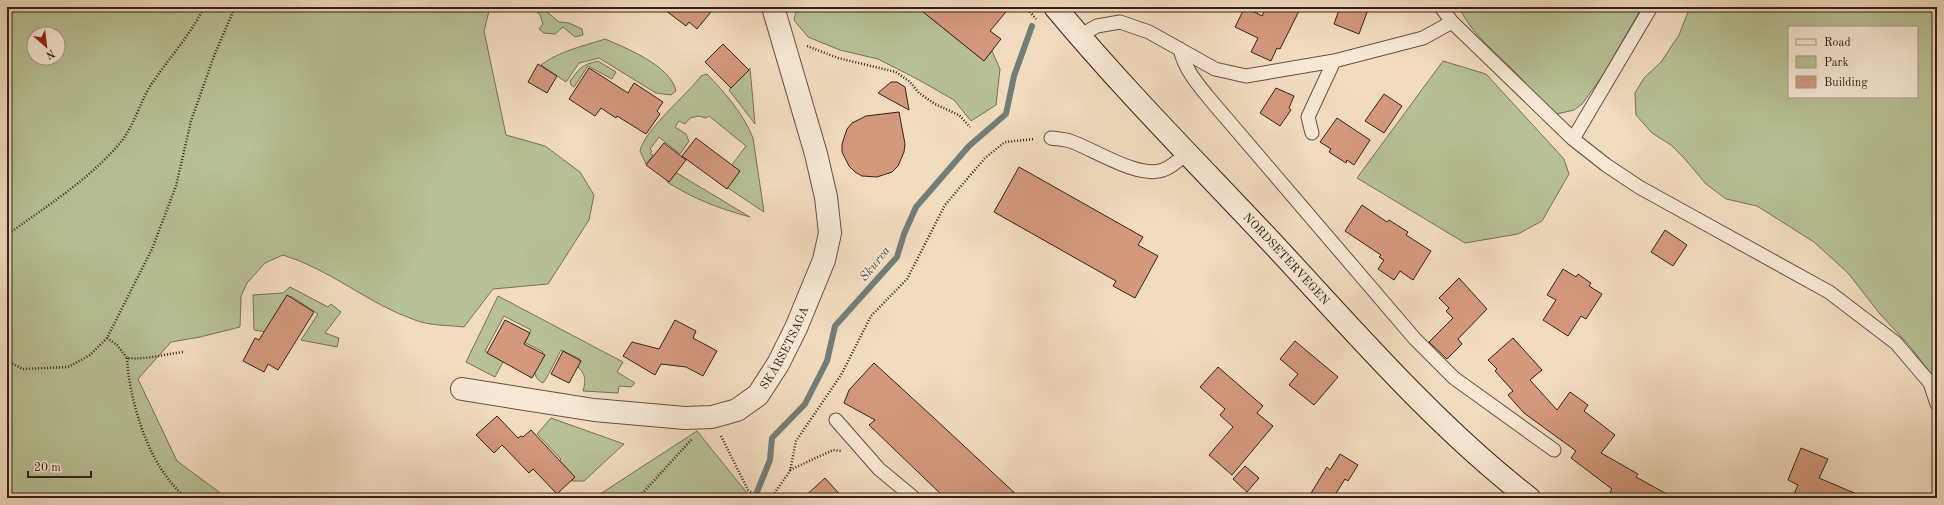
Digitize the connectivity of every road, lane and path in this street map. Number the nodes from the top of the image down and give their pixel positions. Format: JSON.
{"nodes":[{"id":1,"x":204,"y":7,"type":"edge"},
{"id":2,"x":235,"y":7,"type":"edge"},
{"id":3,"x":773,"y":7,"type":"edge"},
{"id":4,"x":1055,"y":7,"type":"edge"},
{"id":5,"x":1441,"y":7,"type":"edge"},
{"id":6,"x":1650,"y":7,"type":"edge"},
{"id":7,"x":1452,"y":22,"type":"junction"},
{"id":8,"x":780,"y":29,"type":"junction"},
{"id":9,"x":1079,"y":36,"type":"junction"},
{"id":10,"x":1180,"y":49,"type":"junction"},
{"id":11,"x":1334,"y":61,"type":"junction"},
{"id":12,"x":970,"y":127,"type":"dead end"},
{"id":13,"x":1312,"y":133,"type":"dead end"},
{"id":14,"x":1051,"y":138,"type":"joint"},
{"id":15,"x":1573,"y":139,"type":"junction"},
{"id":16,"x":1188,"y":152,"type":"junction"},
{"id":17,"x":7,"y":235,"type":"edge"},
{"id":18,"x":107,"y":338,"type":"junction"},
{"id":19,"x":184,"y":352,"type":"dead end"},
{"id":20,"x":127,"y":358,"type":"junction"},
{"id":21,"x":7,"y":361,"type":"edge"},
{"id":22,"x":462,"y":389,"type":"dead end"},
{"id":23,"x":1937,"y":404,"type":"edge"},
{"id":24,"x":712,"y":417,"type":"junction"},
{"id":25,"x":836,"y":420,"type":"dead end"},
{"id":26,"x":859,"y":445,"type":"junction"},
{"id":27,"x":1554,"y":450,"type":"dead end"},
{"id":28,"x":790,"y":471,"type":"junction"},
{"id":29,"x":185,"y":498,"type":"edge"},
{"id":30,"x":638,"y":498,"type":"edge"},
{"id":31,"x":759,"y":498,"type":"edge"},
{"id":32,"x":771,"y":498,"type":"edge"},
{"id":33,"x":914,"y":498,"type":"edge"},
{"id":34,"x":1530,"y":498,"type":"edge"}],
"edges":[{"from":1,"to":17,"type":"path"},
{"from":2,"to":18,"type":"path"},
{"from":3,"to":8,"type":"street","name":"SKÅRSETSAGA"},
{"from":4,"to":9,"type":"street","name":"NORDSETERVEGEN"},
{"from":5,"to":7,"type":"lane"},
{"from":6,"to":15,"type":"lane"},
{"from":7,"to":11,"type":"lane"},
{"from":7,"to":15,"type":"lane"},
{"from":8,"to":12,"type":"path"},
{"from":8,"to":24,"type":"street","name":"SKÅRSETSAGA"},
{"from":9,"to":10,"type":"lane"},
{"from":9,"to":16,"type":"street","name":"NORDSETERVEGEN"},
{"from":10,"to":11,"type":"lane"},
{"from":10,"to":27,"type":"lane"},
{"from":11,"to":13,"type":"lane"},
{"from":14,"to":16,"type":"lane"},
{"from":14,"to":28,"type":"path"},
{"from":15,"to":23,"type":"lane"},
{"from":16,"to":34,"type":"street","name":"NORDSETERVEGEN"},
{"from":18,"to":20,"type":"path"},
{"from":18,"to":21,"type":"path"},
{"from":19,"to":20,"type":"path"},
{"from":20,"to":29,"type":"path"},
{"from":22,"to":24,"type":"street","name":"SKÅRSETSAGA"},
{"from":24,"to":30,"type":"path"},
{"from":24,"to":31,"type":"path"},
{"from":25,"to":26,"type":"lane"},
{"from":26,"to":28,"type":"path"},
{"from":26,"to":33,"type":"lane"},
{"from":28,"to":32,"type":"path"}]}
